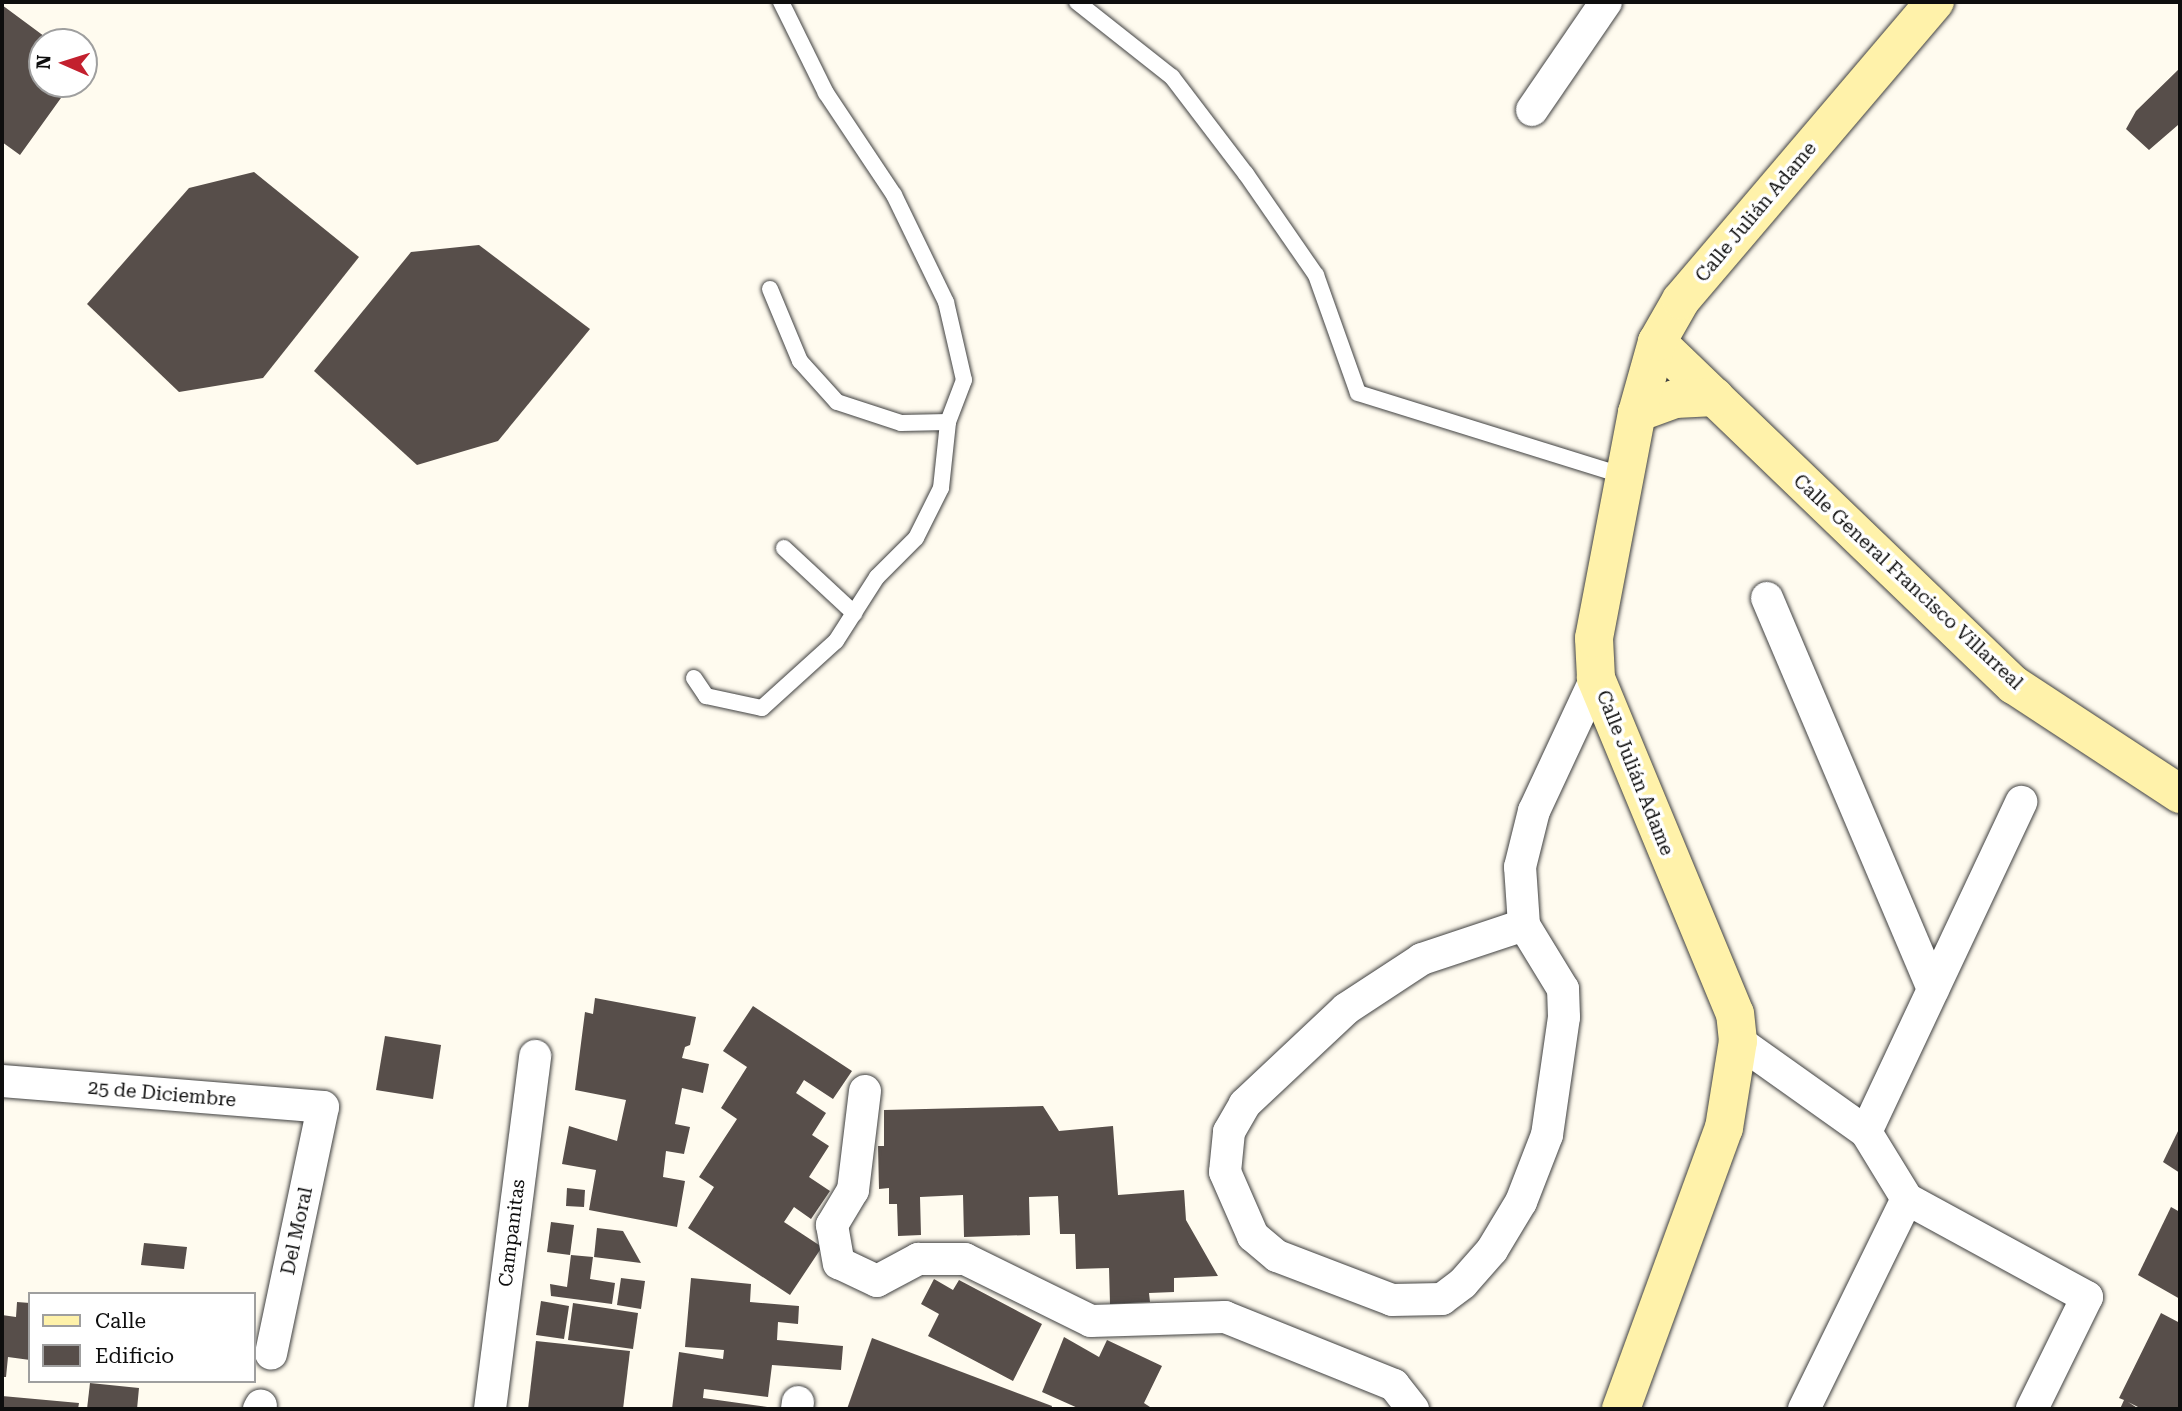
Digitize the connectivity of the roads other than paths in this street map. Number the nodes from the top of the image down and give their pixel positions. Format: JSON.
{"nodes":[{"id":1,"x":781,"y":2,"type":"edge"},
{"id":2,"x":1077,"y":2,"type":"edge"},
{"id":3,"x":1606,"y":2,"type":"edge"},
{"id":4,"x":1935,"y":2,"type":"edge"},
{"id":5,"x":1532,"y":110,"type":"dead end"},
{"id":6,"x":770,"y":289,"type":"dead end"},
{"id":7,"x":1657,"y":342,"type":"junction"},
{"id":8,"x":1715,"y":397,"type":"junction"},
{"id":9,"x":1637,"y":413,"type":"junction"},
{"id":10,"x":948,"y":422,"type":"junction"},
{"id":11,"x":1625,"y":476,"type":"junction"},
{"id":12,"x":784,"y":548,"type":"dead end"},
{"id":13,"x":1766,"y":598,"type":"dead end"},
{"id":14,"x":854,"y":613,"type":"junction"},
{"id":15,"x":694,"y":678,"type":"dead end"},
{"id":16,"x":1596,"y":678,"type":"junction"},
{"id":17,"x":2180,"y":794,"type":"edge"},
{"id":18,"x":2021,"y":802,"type":"dead end"},
{"id":19,"x":1524,"y":925,"type":"junction"},
{"id":20,"x":1933,"y":989,"type":"junction"},
{"id":21,"x":1738,"y":1041,"type":"junction"},
{"id":22,"x":535,"y":1056,"type":"dead end"},
{"id":23,"x":2,"y":1081,"type":"edge"},
{"id":24,"x":865,"y":1091,"type":"dead end"},
{"id":25,"x":323,"y":1107,"type":"joint"},
{"id":26,"x":1866,"y":1132,"type":"junction"},
{"id":27,"x":1907,"y":1199,"type":"junction"},
{"id":28,"x":271,"y":1354,"type":"dead end"},
{"id":29,"x":490,"y":1409,"type":"edge"},
{"id":30,"x":1413,"y":1409,"type":"edge"},
{"id":31,"x":1621,"y":1409,"type":"edge"},
{"id":32,"x":1804,"y":1409,"type":"edge"},
{"id":33,"x":2032,"y":1409,"type":"edge"}],
"edges":[{"from":1,"to":10,"type":"lane"},
{"from":2,"to":11,"type":"lane"},
{"from":3,"to":5,"type":"street"},
{"from":4,"to":7,"type":"street","name":"Calle Julián Adame"},
{"from":6,"to":10,"type":"lane"},
{"from":7,"to":8,"type":"street","name":"Calle General Francisco Villarreal"},
{"from":7,"to":9,"type":"street","name":"Calle Julián Adame"},
{"from":8,"to":9,"type":"street"},
{"from":8,"to":17,"type":"street","name":"Calle General Francisco Villarreal"},
{"from":9,"to":11,"type":"street","name":"Calle Julián Adame"},
{"from":10,"to":14,"type":"lane"},
{"from":11,"to":16,"type":"street","name":"Calle Julián Adame"},
{"from":12,"to":14,"type":"lane"},
{"from":13,"to":20,"type":"street"},
{"from":14,"to":15,"type":"lane"},
{"from":16,"to":19,"type":"street"},
{"from":16,"to":21,"type":"street","name":"Calle Julián Adame"},
{"from":18,"to":20,"type":"street"},
{"from":19,"to":19,"type":"street"},
{"from":20,"to":26,"type":"street"},
{"from":21,"to":26,"type":"street"},
{"from":21,"to":31,"type":"street","name":"Calle Julián Adame"},
{"from":22,"to":29,"type":"street","name":"Campanitas"},
{"from":23,"to":25,"type":"street","name":"25 de Diciembre"},
{"from":24,"to":30,"type":"street"},
{"from":25,"to":28,"type":"street","name":"Del Moral"},
{"from":26,"to":27,"type":"street"},
{"from":27,"to":32,"type":"street"},
{"from":27,"to":33,"type":"street"}]}
